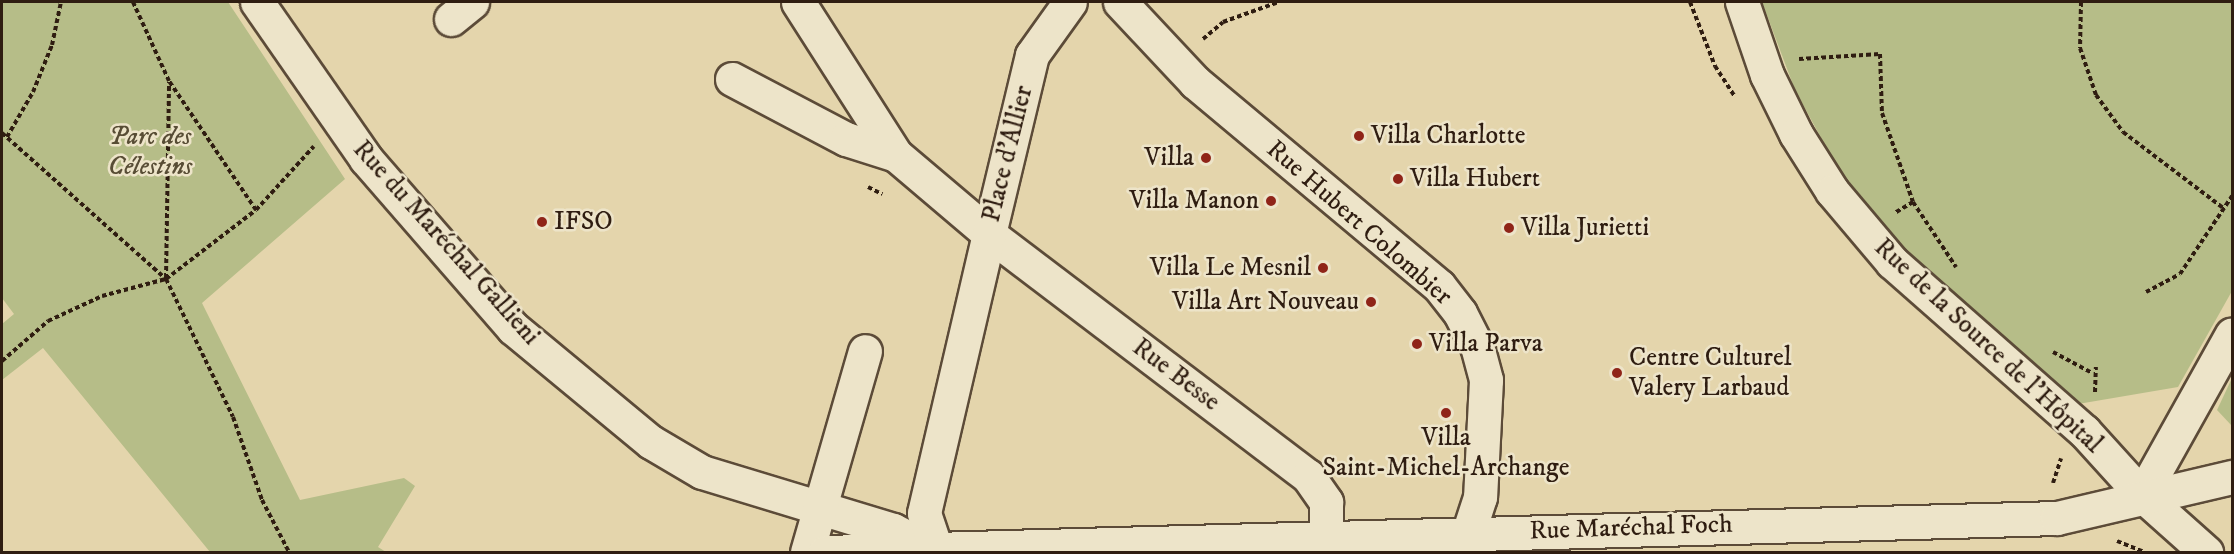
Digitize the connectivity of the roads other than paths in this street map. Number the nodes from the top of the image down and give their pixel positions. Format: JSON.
{"nodes":[{"id":1,"x":257,"y":2,"type":"edge"},
{"id":2,"x":798,"y":2,"type":"edge"},
{"id":3,"x":1070,"y":2,"type":"edge"},
{"id":4,"x":1120,"y":2,"type":"edge"},
{"id":5,"x":1742,"y":2,"type":"edge"},
{"id":6,"x":732,"y":79,"type":"dead end"},
{"id":7,"x":896,"y":155,"type":"junction"},
{"id":8,"x":989,"y":234,"type":"junction"},
{"id":9,"x":2232,"y":334,"type":"edge"},
{"id":10,"x":865,"y":351,"type":"dead end"},
{"id":11,"x":2232,"y":477,"type":"edge"},
{"id":12,"x":2142,"y":495,"type":"junction"},
{"id":13,"x":820,"y":509,"type":"junction"},
{"id":14,"x":1468,"y":533,"type":"junction"},
{"id":15,"x":1326,"y":538,"type":"junction"},
{"id":16,"x":1119,"y":549,"type":"edge"},
{"id":17,"x":807,"y":552,"type":"edge"},
{"id":18,"x":825,"y":552,"type":"edge"},
{"id":19,"x":937,"y":552,"type":"edge"},
{"id":20,"x":2206,"y":552,"type":"edge"}],
"edges":[{"from":1,"to":13,"type":"street","name":"Rue du Maréchal Gallieni"},
{"from":2,"to":7,"type":"street"},
{"from":3,"to":8,"type":"street","name":"Place d'Allier"},
{"from":4,"to":14,"type":"street","name":"Rue Hubert Colombier"},
{"from":5,"to":12,"type":"street","name":"Rue de la Source de l'Hôpital"},
{"from":6,"to":7,"type":"street"},
{"from":7,"to":8,"type":"street","name":"Place d'Allier"},
{"from":8,"to":15,"type":"street","name":"Rue Besse"},
{"from":8,"to":19,"type":"street"},
{"from":9,"to":12,"type":"street"},
{"from":10,"to":13,"type":"street"},
{"from":11,"to":12,"type":"street","name":"Rue Maréchal Foch"},
{"from":12,"to":14,"type":"street","name":"Rue Maréchal Foch"},
{"from":12,"to":20,"type":"street","name":"Rue de la Source de l'Hôpital"},
{"from":13,"to":17,"type":"street"},
{"from":13,"to":19,"type":"street","name":"Rue du Maréchal Gallieni"},
{"from":14,"to":15,"type":"street","name":"Rue Maréchal Foch"},
{"from":15,"to":16,"type":"street","name":"Rue Maréchal Foch"},
{"from":16,"to":19,"type":"street","name":"Rue Maréchal Foch"},
{"from":18,"to":19,"type":"street","name":"Rue Maréchal Foch"}]}
